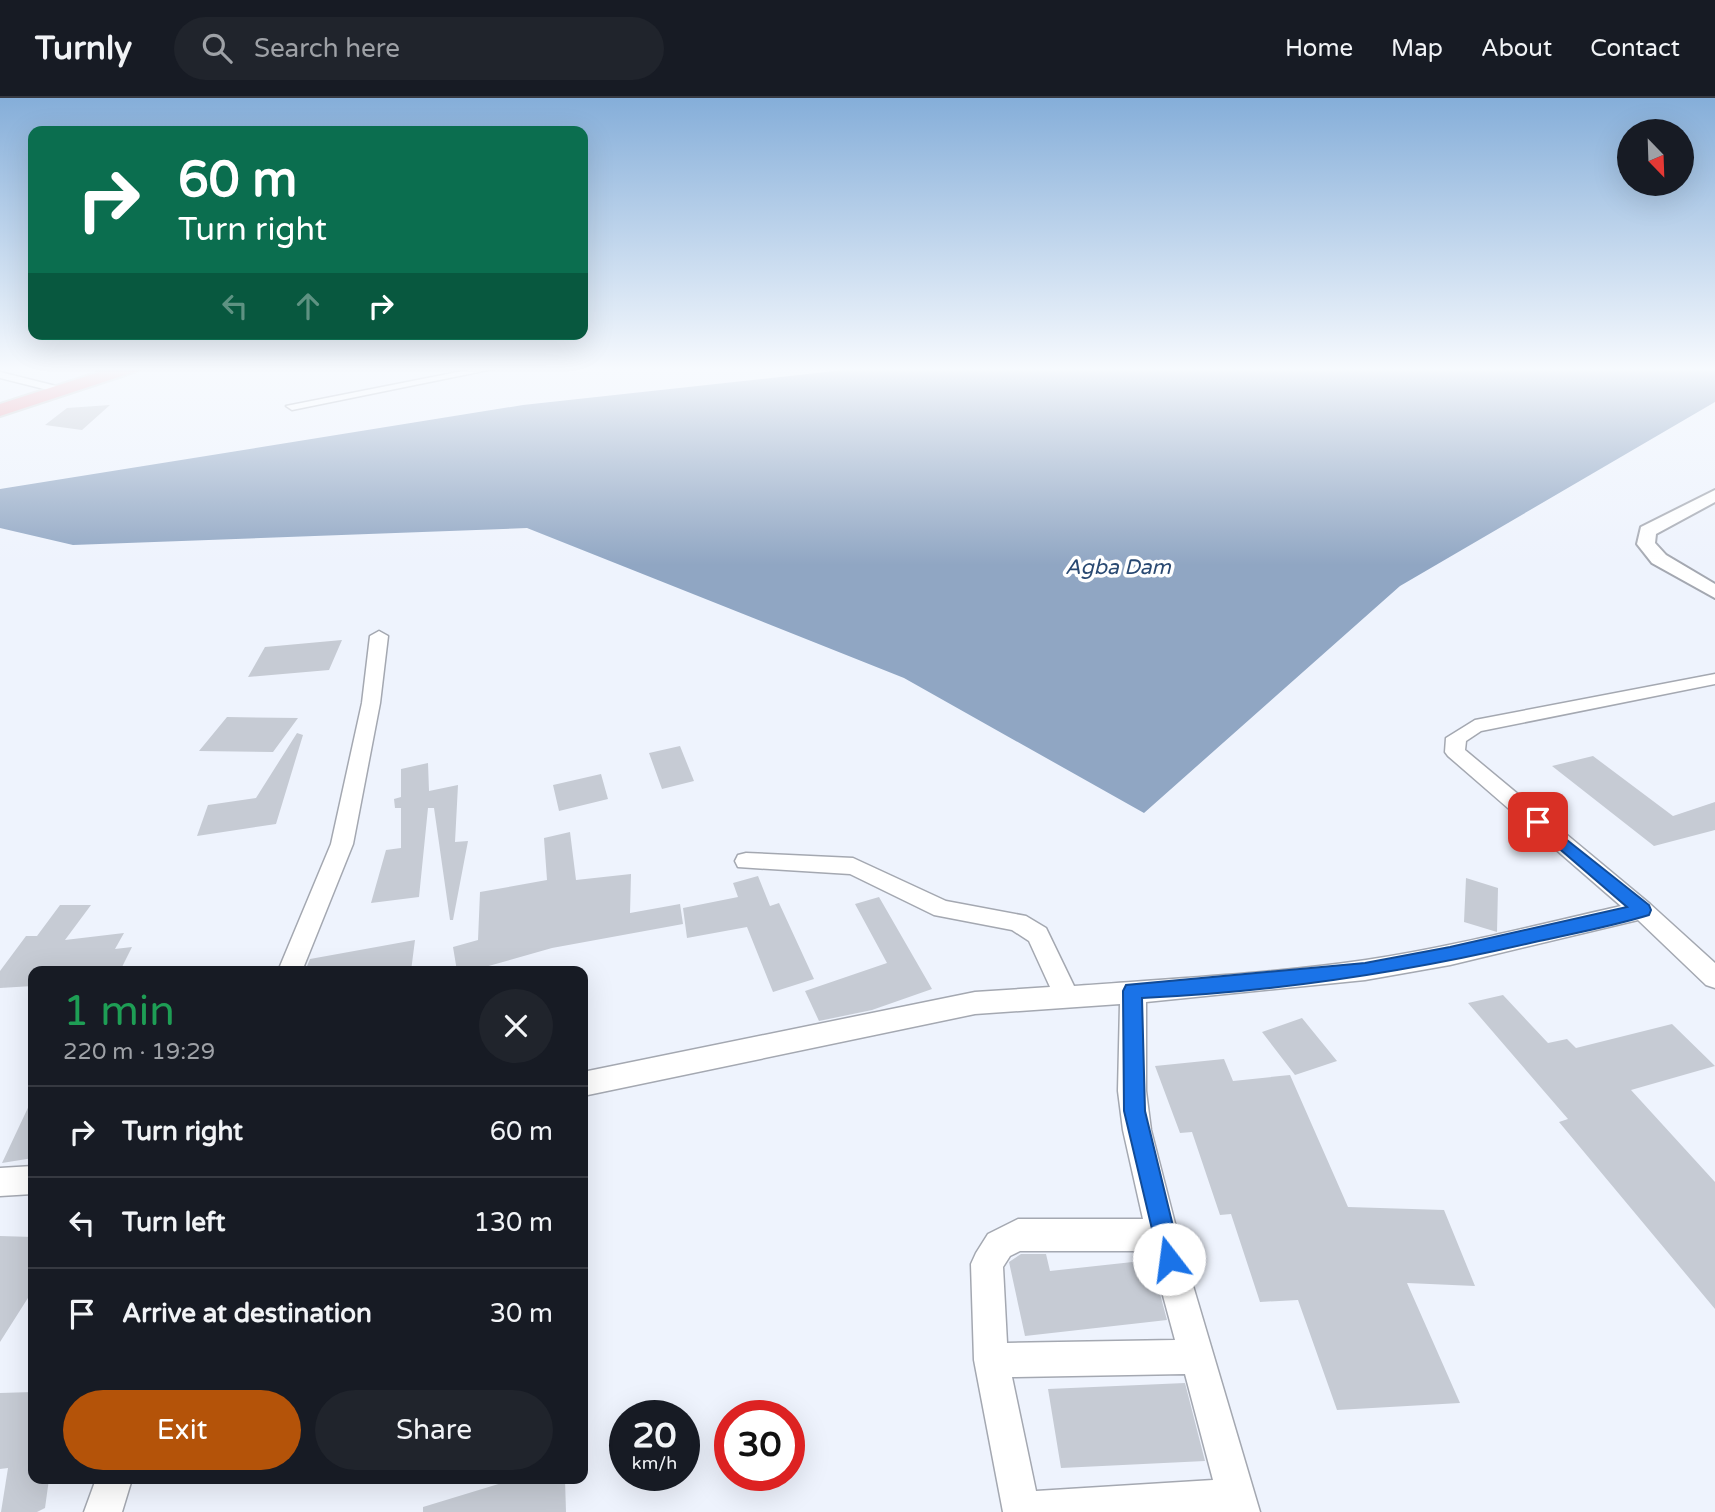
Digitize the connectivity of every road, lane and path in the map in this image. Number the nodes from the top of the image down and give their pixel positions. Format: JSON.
{"nodes":[{"id":1,"x":1715,"y":495,"type":"edge"},
{"id":2,"x":1715,"y":592,"type":"edge"},
{"id":3,"x":379,"y":636,"type":"dead end"},
{"id":4,"x":1715,"y":679,"type":"edge"},
{"id":5,"x":746,"y":861,"type":"dead end"},
{"id":6,"x":1642,"y":910,"type":"junction"},
{"id":7,"x":292,"y":966,"type":"edge"},
{"id":8,"x":1715,"y":978,"type":"edge"},
{"id":9,"x":1133,"y":991,"type":"junction"},
{"id":10,"x":1068,"y":999,"type":"junction"},
{"id":11,"x":588,"y":1083,"type":"edge"},
{"id":12,"x":28,"y":1180,"type":"edge"},
{"id":13,"x":0,"y":1182,"type":"edge"},
{"id":14,"x":1162,"y":1235,"type":"junction"},
{"id":15,"x":1197,"y":1357,"type":"junction"},
{"id":16,"x":992,"y":1360,"type":"junction"},
{"id":17,"x":112,"y":1484,"type":"edge"},
{"id":18,"x":1239,"y":1504,"type":"edge"},
{"id":19,"x":1022,"y":1511,"type":"edge"},
{"id":20,"x":103,"y":1512,"type":"edge"}],
"edges":[{"from":1,"to":2,"type":"street"},
{"from":3,"to":7,"type":"street"},
{"from":4,"to":6,"type":"street"},
{"from":5,"to":10,"type":"street"},
{"from":6,"to":8,"type":"street"},
{"from":6,"to":9,"type":"street"},
{"from":9,"to":10,"type":"street"},
{"from":9,"to":14,"type":"street"},
{"from":10,"to":11,"type":"street"},
{"from":12,"to":13,"type":"street"},
{"from":14,"to":15,"type":"street"},
{"from":14,"to":16,"type":"street"},
{"from":15,"to":16,"type":"street"},
{"from":15,"to":18,"type":"street"},
{"from":16,"to":19,"type":"street"},
{"from":17,"to":20,"type":"street"},
{"from":18,"to":19,"type":"street"}]}
